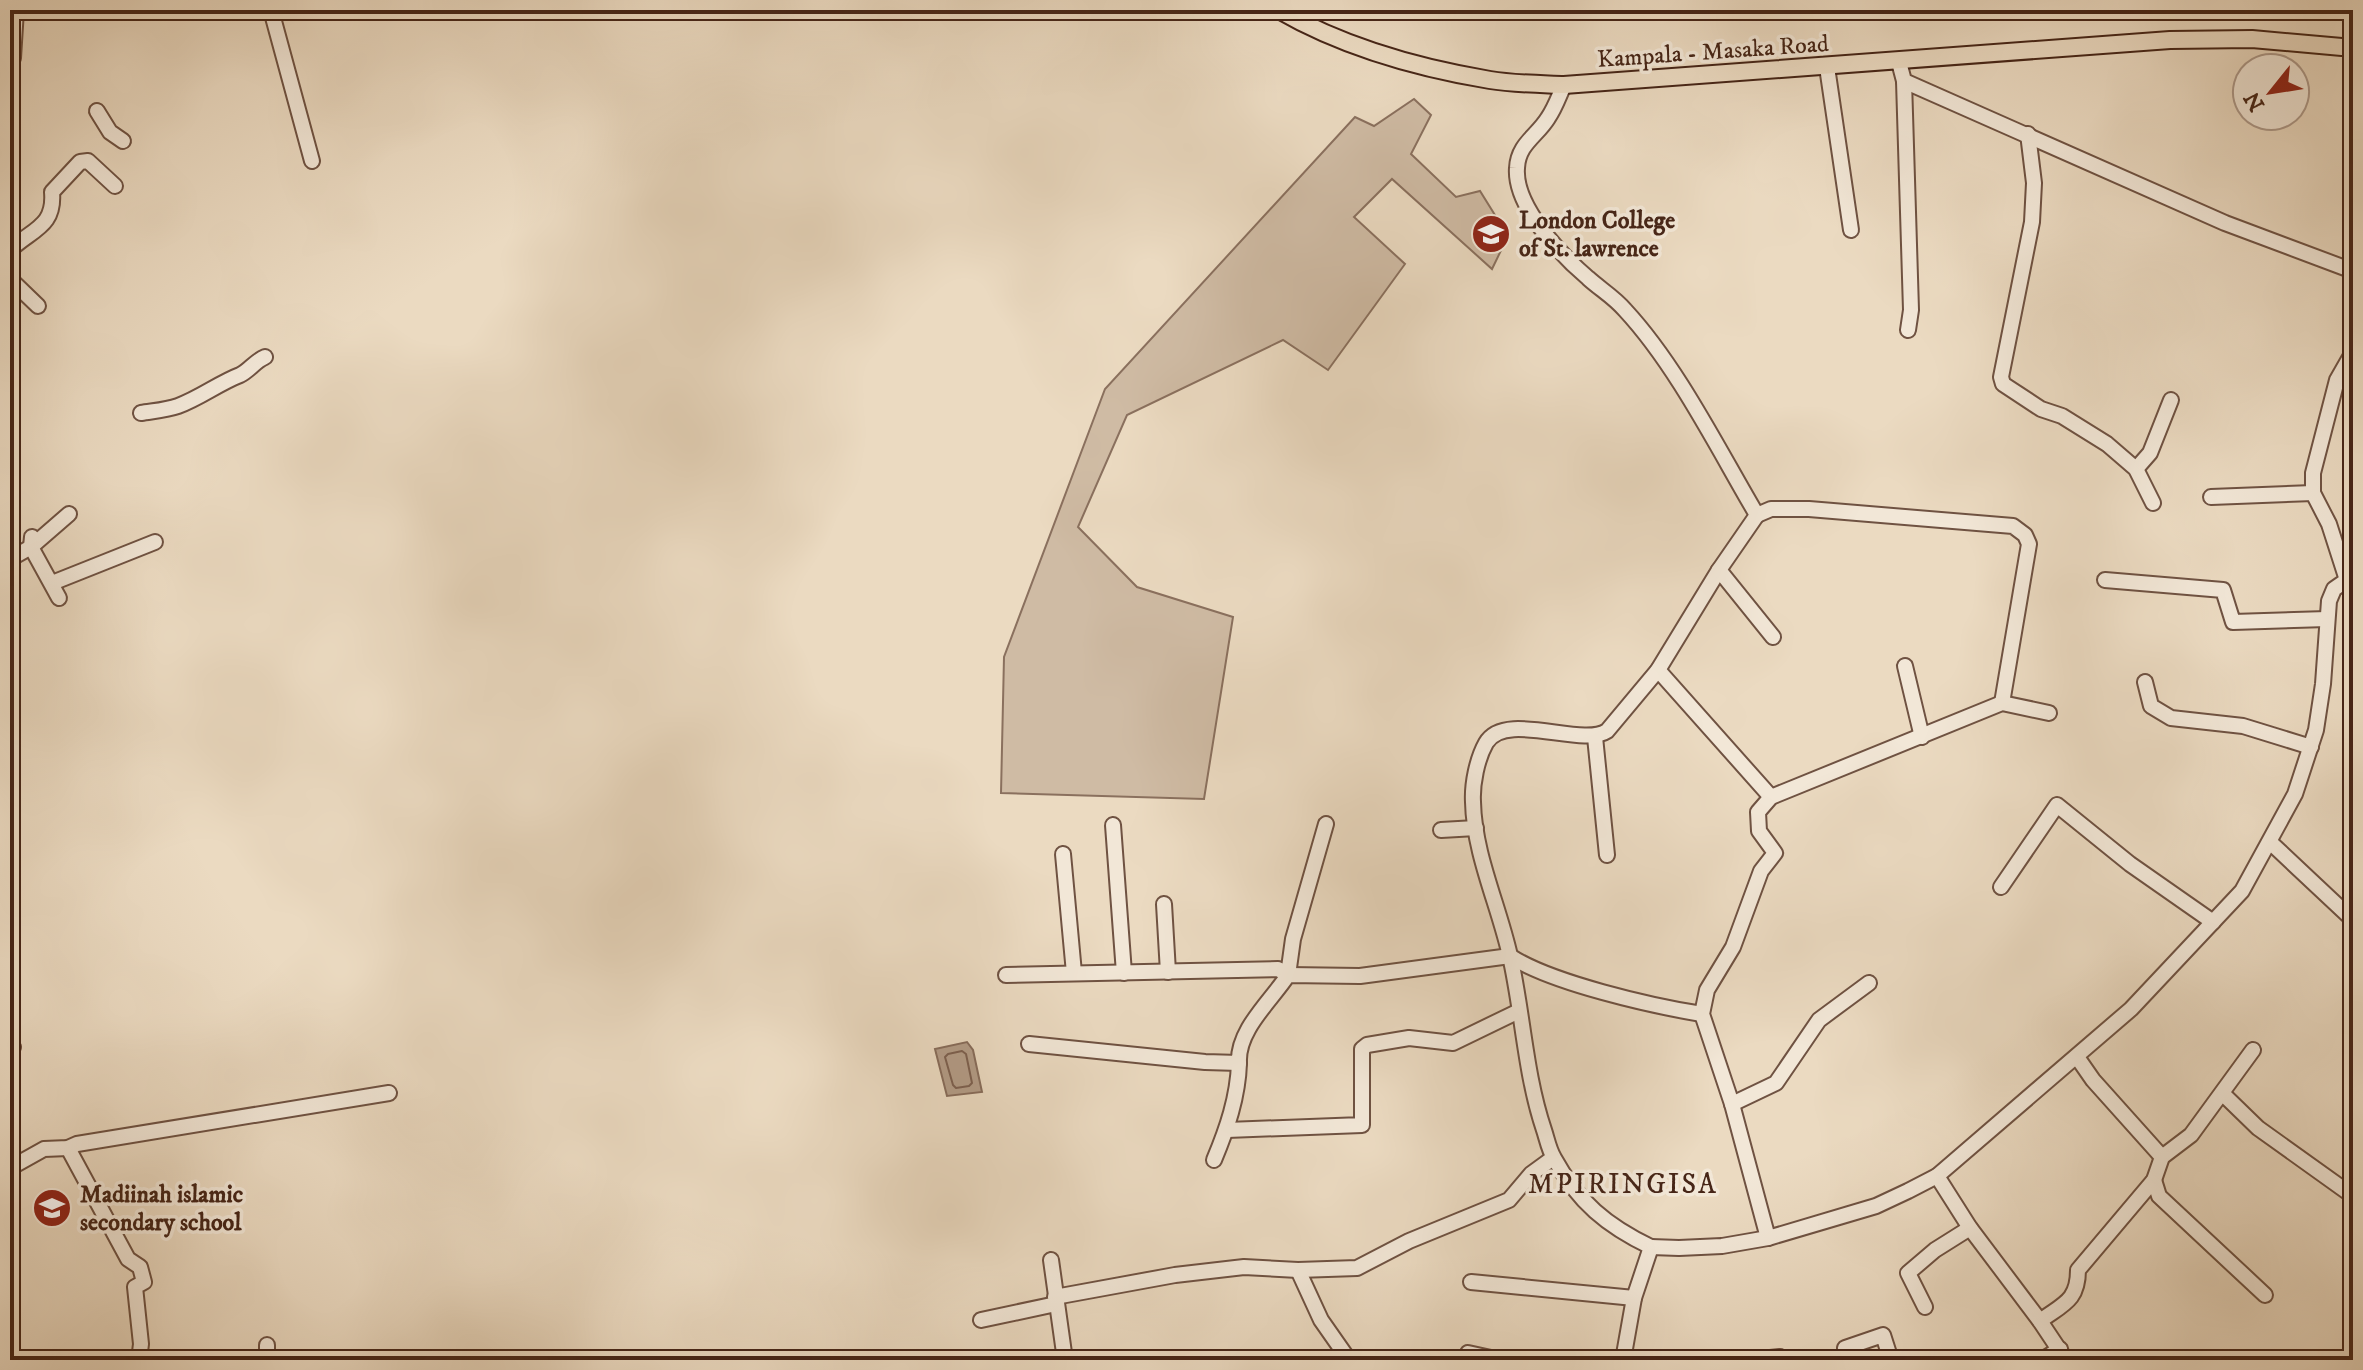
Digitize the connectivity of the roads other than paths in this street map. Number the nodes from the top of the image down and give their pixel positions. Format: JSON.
{"nodes":[{"id":1,"x":16,"y":10,"type":"edge"},
{"id":2,"x":271,"y":10,"type":"edge"},
{"id":3,"x":1279,"y":10,"type":"edge"},
{"id":4,"x":2353,"y":48,"type":"edge"},
{"id":5,"x":10,"y":62,"type":"edge"},
{"id":6,"x":1899,"y":62,"type":"junction"},
{"id":7,"x":1827,"y":67,"type":"junction"},
{"id":8,"x":1904,"y":81,"type":"junction"},
{"id":9,"x":1564,"y":85,"type":"junction"},
{"id":10,"x":97,"y":111,"type":"dead end"},
{"id":11,"x":2028,"y":134,"type":"junction"},
{"id":12,"x":123,"y":141,"type":"dead end"},
{"id":13,"x":312,"y":161,"type":"dead end"},
{"id":14,"x":115,"y":186,"type":"dead end"},
{"id":15,"x":1851,"y":230,"type":"dead end"},
{"id":16,"x":10,"y":250,"type":"edge"},
{"id":17,"x":2353,"y":271,"type":"edge"},
{"id":18,"x":10,"y":279,"type":"edge"},
{"id":19,"x":38,"y":306,"type":"dead end"},
{"id":20,"x":1908,"y":330,"type":"dead end"},
{"id":21,"x":2353,"y":352,"type":"edge"},
{"id":22,"x":265,"y":357,"type":"dead end"},
{"id":23,"x":2171,"y":400,"type":"dead end"},
{"id":24,"x":141,"y":413,"type":"dead end"},
{"id":25,"x":2136,"y":469,"type":"junction"},
{"id":26,"x":2313,"y":493,"type":"junction"},
{"id":27,"x":2211,"y":497,"type":"dead end"},
{"id":28,"x":2153,"y":503,"type":"dead end"},
{"id":29,"x":69,"y":514,"type":"dead end"},
{"id":30,"x":1757,"y":515,"type":"junction"},
{"id":31,"x":32,"y":540,"type":"junction"},
{"id":32,"x":155,"y":542,"type":"dead end"},
{"id":33,"x":10,"y":559,"type":"edge"},
{"id":34,"x":1719,"y":570,"type":"junction"},
{"id":35,"x":2350,"y":579,"type":"edge"},
{"id":36,"x":2105,"y":580,"type":"dead end"},
{"id":37,"x":52,"y":583,"type":"junction"},
{"id":38,"x":59,"y":598,"type":"dead end"},
{"id":39,"x":2327,"y":619,"type":"junction"},
{"id":40,"x":1773,"y":637,"type":"dead end"},
{"id":41,"x":1905,"y":666,"type":"dead end"},
{"id":42,"x":1658,"y":670,"type":"junction"},
{"id":43,"x":2145,"y":682,"type":"dead end"},
{"id":44,"x":2002,"y":703,"type":"junction"},
{"id":45,"x":2049,"y":713,"type":"dead end"},
{"id":46,"x":1595,"y":737,"type":"junction"},
{"id":47,"x":1922,"y":737,"type":"junction"},
{"id":48,"x":2311,"y":747,"type":"junction"},
{"id":49,"x":1771,"y":797,"type":"junction"},
{"id":50,"x":1326,"y":824,"type":"dead end"},
{"id":51,"x":1113,"y":825,"type":"dead end"},
{"id":52,"x":1476,"y":828,"type":"junction"},
{"id":53,"x":1441,"y":830,"type":"dead end"},
{"id":54,"x":2271,"y":843,"type":"junction"},
{"id":55,"x":1063,"y":854,"type":"dead end"},
{"id":56,"x":1607,"y":855,"type":"dead end"},
{"id":57,"x":2001,"y":887,"type":"dead end"},
{"id":58,"x":1164,"y":904,"type":"dead end"},
{"id":59,"x":2353,"y":920,"type":"edge"},
{"id":60,"x":2213,"y":922,"type":"junction"},
{"id":61,"x":1510,"y":956,"type":"junction"},
{"id":62,"x":1168,"y":972,"type":"junction"},
{"id":63,"x":1074,"y":973,"type":"junction"},
{"id":64,"x":1124,"y":973,"type":"junction"},
{"id":65,"x":1006,"y":975,"type":"dead end"},
{"id":66,"x":1288,"y":975,"type":"junction"},
{"id":67,"x":1869,"y":983,"type":"dead end"},
{"id":68,"x":1519,"y":1011,"type":"junction"},
{"id":69,"x":1702,"y":1014,"type":"junction"},
{"id":70,"x":1029,"y":1044,"type":"dead end"},
{"id":71,"x":2253,"y":1050,"type":"dead end"},
{"id":72,"x":2077,"y":1057,"type":"junction"},
{"id":73,"x":1239,"y":1063,"type":"junction"},
{"id":74,"x":389,"y":1093,"type":"dead end"},
{"id":75,"x":2223,"y":1094,"type":"junction"},
{"id":76,"x":1732,"y":1104,"type":"junction"},
{"id":77,"x":1227,"y":1130,"type":"junction"},
{"id":78,"x":68,"y":1148,"type":"junction"},
{"id":79,"x":2162,"y":1157,"type":"junction"},
{"id":80,"x":1553,"y":1158,"type":"junction"},
{"id":81,"x":1214,"y":1160,"type":"dead end"},
{"id":82,"x":10,"y":1168,"type":"edge"},
{"id":83,"x":1937,"y":1176,"type":"junction"},
{"id":84,"x":2154,"y":1180,"type":"junction"},
{"id":85,"x":2353,"y":1196,"type":"edge"},
{"id":86,"x":1970,"y":1228,"type":"junction"},
{"id":87,"x":1768,"y":1238,"type":"junction"},
{"id":88,"x":1651,"y":1247,"type":"junction"},
{"id":89,"x":1051,"y":1260,"type":"dead end"},
{"id":90,"x":1298,"y":1270,"type":"junction"},
{"id":91,"x":1471,"y":1282,"type":"dead end"},
{"id":92,"x":2265,"y":1295,"type":"dead end"},
{"id":93,"x":1634,"y":1298,"type":"junction"},
{"id":94,"x":1055,"y":1300,"type":"junction"},
{"id":95,"x":1925,"y":1307,"type":"dead end"},
{"id":96,"x":981,"y":1320,"type":"dead end"},
{"id":97,"x":2040,"y":1321,"type":"junction"},
{"id":98,"x":1845,"y":1348,"type":"dead end"},
{"id":99,"x":2063,"y":1355,"type":"edge"},
{"id":100,"x":139,"y":1360,"type":"edge"},
{"id":101,"x":1065,"y":1360,"type":"edge"},
{"id":102,"x":1349,"y":1360,"type":"edge"},
{"id":103,"x":1464,"y":1360,"type":"edge"},
{"id":104,"x":1500,"y":1360,"type":"edge"},
{"id":105,"x":1623,"y":1360,"type":"edge"},
{"id":106,"x":1750,"y":1360,"type":"edge"},
{"id":107,"x":1781,"y":1360,"type":"edge"},
{"id":108,"x":1891,"y":1360,"type":"edge"},
{"id":109,"x":2042,"y":1360,"type":"edge"}],
"edges":[{"from":1,"to":5,"type":"street"},
{"from":2,"to":13,"type":"street"},
{"from":3,"to":9,"type":"main road","name":"Kampala - Masaka Road"},
{"from":4,"to":6,"type":"main road","name":"Kampala - Masaka Road"},
{"from":6,"to":7,"type":"main road","name":"Kampala - Masaka Road"},
{"from":6,"to":8,"type":"street"},
{"from":7,"to":9,"type":"main road","name":"Kampala - Masaka Road"},
{"from":7,"to":15,"type":"street"},
{"from":8,"to":11,"type":"street"},
{"from":8,"to":20,"type":"street"},
{"from":9,"to":30,"type":"street"},
{"from":10,"to":12,"type":"street"},
{"from":11,"to":17,"type":"street"},
{"from":11,"to":25,"type":"street"},
{"from":14,"to":16,"type":"street"},
{"from":18,"to":19,"type":"street"},
{"from":21,"to":26,"type":"street"},
{"from":22,"to":24,"type":"street"},
{"from":23,"to":25,"type":"street"},
{"from":25,"to":28,"type":"street"},
{"from":26,"to":27,"type":"street"},
{"from":26,"to":35,"type":"street"},
{"from":29,"to":31,"type":"street"},
{"from":30,"to":34,"type":"street"},
{"from":30,"to":44,"type":"street"},
{"from":31,"to":33,"type":"street"},
{"from":31,"to":37,"type":"street"},
{"from":32,"to":37,"type":"street"},
{"from":34,"to":40,"type":"street"},
{"from":34,"to":42,"type":"street"},
{"from":35,"to":39,"type":"street"},
{"from":36,"to":39,"type":"street"},
{"from":37,"to":38,"type":"street"},
{"from":39,"to":48,"type":"street"},
{"from":41,"to":47,"type":"street"},
{"from":42,"to":46,"type":"street"},
{"from":42,"to":49,"type":"street"},
{"from":43,"to":48,"type":"street"},
{"from":44,"to":45,"type":"street"},
{"from":44,"to":47,"type":"street"},
{"from":46,"to":52,"type":"street"},
{"from":46,"to":56,"type":"street"},
{"from":47,"to":49,"type":"street"},
{"from":48,"to":54,"type":"street"},
{"from":49,"to":69,"type":"street"},
{"from":50,"to":66,"type":"street"},
{"from":51,"to":64,"type":"street"},
{"from":52,"to":53,"type":"street"},
{"from":52,"to":61,"type":"street"},
{"from":54,"to":59,"type":"street"},
{"from":54,"to":60,"type":"street"},
{"from":55,"to":63,"type":"street"},
{"from":57,"to":60,"type":"street"},
{"from":58,"to":62,"type":"street"},
{"from":60,"to":72,"type":"street"},
{"from":61,"to":66,"type":"street"},
{"from":61,"to":68,"type":"street"},
{"from":61,"to":69,"type":"street"},
{"from":62,"to":64,"type":"street"},
{"from":62,"to":66,"type":"street"},
{"from":63,"to":64,"type":"street"},
{"from":63,"to":65,"type":"street"},
{"from":66,"to":73,"type":"street"},
{"from":67,"to":76,"type":"street"},
{"from":68,"to":77,"type":"street"},
{"from":68,"to":80,"type":"street"},
{"from":69,"to":76,"type":"street"},
{"from":70,"to":73,"type":"street"},
{"from":71,"to":75,"type":"street"},
{"from":72,"to":79,"type":"street"},
{"from":72,"to":83,"type":"street"},
{"from":73,"to":77,"type":"street"},
{"from":74,"to":78,"type":"street"},
{"from":75,"to":79,"type":"street"},
{"from":75,"to":85,"type":"street"},
{"from":76,"to":87,"type":"street"},
{"from":77,"to":81,"type":"street"},
{"from":78,"to":82,"type":"street"},
{"from":78,"to":100,"type":"street"},
{"from":79,"to":84,"type":"street"},
{"from":80,"to":88,"type":"street"},
{"from":80,"to":90,"type":"street"},
{"from":83,"to":86,"type":"street"},
{"from":83,"to":87,"type":"street"},
{"from":84,"to":92,"type":"street"},
{"from":84,"to":97,"type":"street"},
{"from":86,"to":95,"type":"street"},
{"from":86,"to":97,"type":"street"},
{"from":87,"to":88,"type":"street"},
{"from":88,"to":93,"type":"street"},
{"from":89,"to":94,"type":"street"},
{"from":90,"to":94,"type":"street"},
{"from":90,"to":102,"type":"street"},
{"from":91,"to":93,"type":"street"},
{"from":93,"to":105,"type":"street"},
{"from":94,"to":96,"type":"street"},
{"from":94,"to":101,"type":"street"},
{"from":97,"to":99,"type":"street"},
{"from":98,"to":108,"type":"street"},
{"from":99,"to":109,"type":"street"},
{"from":103,"to":104,"type":"street"},
{"from":106,"to":107,"type":"street"}]}
